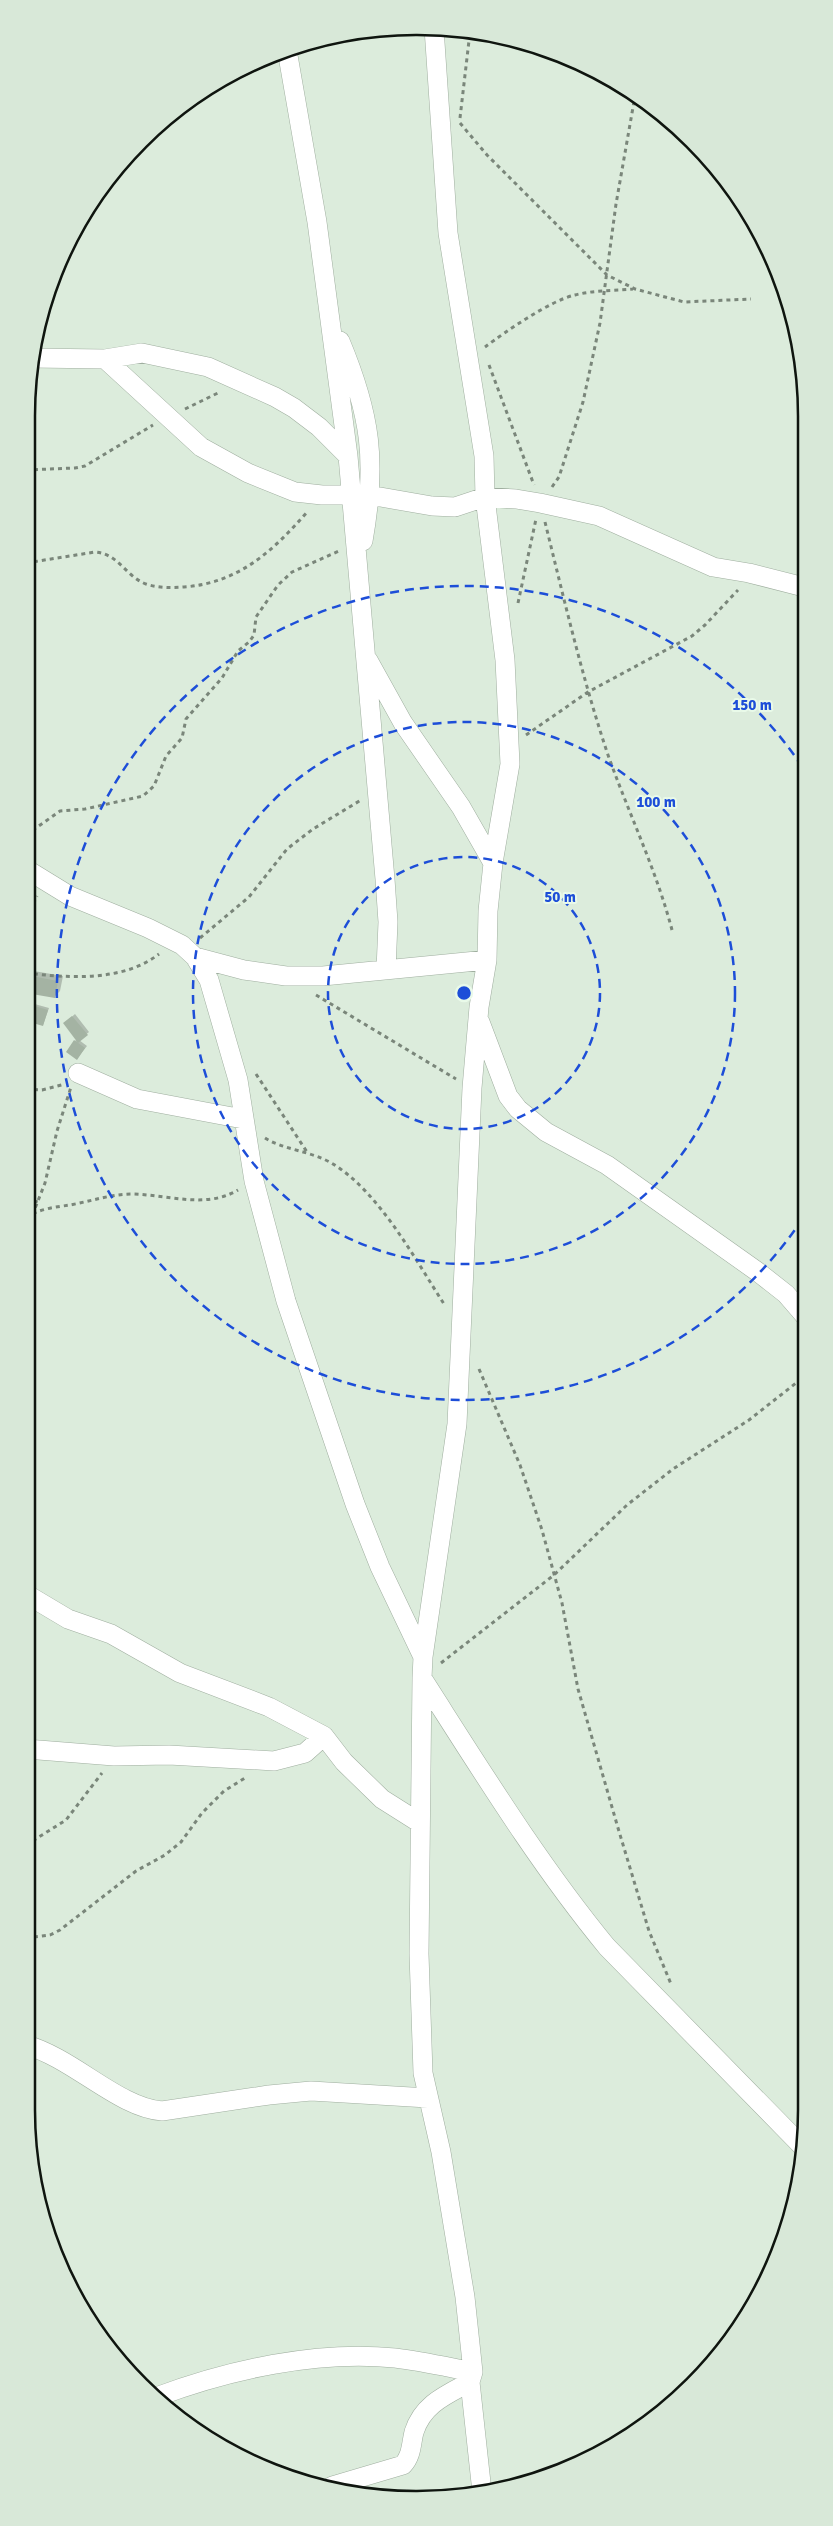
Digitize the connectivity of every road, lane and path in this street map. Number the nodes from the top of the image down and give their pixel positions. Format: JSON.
{"nodes":[{"id":1,"x":435,"y":36,"type":"edge"},
{"id":2,"x":288,"y":57,"type":"edge"},
{"id":3,"x":634,"y":103,"type":"edge"},
{"id":4,"x":459,"y":123,"type":"dead end"},
{"id":5,"x":606,"y":275,"type":"junction"},
{"id":6,"x":634,"y":289,"type":"junction"},
{"id":7,"x":604,"y":291,"type":"junction"},
{"id":8,"x":751,"y":299,"type":"dead end"},
{"id":9,"x":331,"y":320,"type":"junction"},
{"id":10,"x":479,"y":340,"type":"dead end"},
{"id":11,"x":486,"y":357,"type":"dead end"},
{"id":12,"x":39,"y":358,"type":"edge"},
{"id":13,"x":105,"y":359,"type":"junction"},
{"id":14,"x":241,"y":382,"type":"junction"},
{"id":15,"x":168,"y":417,"type":"junction"},
{"id":16,"x":348,"y":461,"type":"junction"},
{"id":17,"x":35,"y":469,"type":"edge"},
{"id":18,"x":319,"y":495,"type":"junction"},
{"id":19,"x":360,"y":495,"type":"junction"},
{"id":20,"x":485,"y":497,"type":"junction"},
{"id":21,"x":540,"y":503,"type":"junction"},
{"id":22,"x":356,"y":544,"type":"junction"},
{"id":23,"x":35,"y":562,"type":"edge"},
{"id":24,"x":358,"y":567,"type":"junction"},
{"id":25,"x":750,"y":573,"type":"junction"},
{"id":26,"x":798,"y":585,"type":"edge"},
{"id":27,"x":517,"y":604,"type":"dead end"},
{"id":28,"x":365,"y":654,"type":"junction"},
{"id":29,"x":588,"y":692,"type":"junction"},
{"id":30,"x":509,"y":747,"type":"junction"},
{"id":31,"x":376,"y":791,"type":"junction"},
{"id":32,"x":35,"y":829,"type":"edge"},
{"id":33,"x":493,"y":863,"type":"junction"},
{"id":34,"x":35,"y":875,"type":"edge"},
{"id":35,"x":47,"y":882,"type":"junction"},
{"id":36,"x":35,"y":901,"type":"edge"},
{"id":37,"x":672,"y":930,"type":"dead end"},
{"id":38,"x":184,"y":949,"type":"junction"},
{"id":39,"x":487,"y":960,"type":"junction"},
{"id":40,"x":386,"y":970,"type":"junction"},
{"id":41,"x":35,"y":974,"type":"edge"},
{"id":42,"x":311,"y":992,"type":"dead end"},
{"id":43,"x":479,"y":1018,"type":"junction"},
{"id":44,"x":252,"y":1069,"type":"dead end"},
{"id":45,"x":78,"y":1073,"type":"dead end"},
{"id":46,"x":472,"y":1088,"type":"junction"},
{"id":47,"x":35,"y":1089,"type":"edge"},
{"id":48,"x":244,"y":1121,"type":"junction"},
{"id":49,"x":307,"y":1152,"type":"junction"},
{"id":50,"x":254,"y":1181,"type":"junction"},
{"id":51,"x":35,"y":1201,"type":"edge"},
{"id":52,"x":38,"y":1202,"type":"junction"},
{"id":53,"x":35,"y":1209,"type":"edge"},
{"id":54,"x":35,"y":1215,"type":"edge"},
{"id":55,"x":798,"y":1308,"type":"edge"},
{"id":56,"x":461,"y":1331,"type":"junction"},
{"id":57,"x":478,"y":1367,"type":"dead end"},
{"id":58,"x":798,"y":1382,"type":"edge"},
{"id":59,"x":554,"y":1575,"type":"junction"},
{"id":60,"x":35,"y":1599,"type":"edge"},
{"id":61,"x":423,"y":1657,"type":"junction"},
{"id":62,"x":422,"y":1678,"type":"junction"},
{"id":63,"x":324,"y":1736,"type":"junction"},
{"id":64,"x":35,"y":1750,"type":"edge"},
{"id":65,"x":118,"y":1756,"type":"junction"},
{"id":66,"x":274,"y":1761,"type":"junction"},
{"id":67,"x":420,"y":1823,"type":"junction"},
{"id":68,"x":35,"y":1839,"type":"edge"},
{"id":69,"x":35,"y":1937,"type":"edge"},
{"id":70,"x":673,"y":1988,"type":"dead end"},
{"id":71,"x":35,"y":2047,"type":"edge"},
{"id":72,"x":428,"y":2098,"type":"junction"},
{"id":73,"x":796,"y":2140,"type":"edge"},
{"id":74,"x":472,"y":2377,"type":"junction"},
{"id":75,"x":164,"y":2395,"type":"edge"},
{"id":76,"x":340,"y":2484,"type":"edge"},
{"id":77,"x":481,"y":2486,"type":"edge"}],
"edges":[{"from":1,"to":20,"type":"street"},
{"from":2,"to":9,"type":"street"},
{"from":3,"to":5,"type":"path"},
{"from":4,"to":5,"type":"path"},
{"from":5,"to":6,"type":"path"},
{"from":5,"to":7,"type":"path"},
{"from":6,"to":7,"type":"path"},
{"from":6,"to":8,"type":"path"},
{"from":7,"to":10,"type":"path"},
{"from":7,"to":21,"type":"path"},
{"from":9,"to":16,"type":"street"},
{"from":9,"to":19,"type":"street"},
{"from":11,"to":21,"type":"path"},
{"from":12,"to":13,"type":"street"},
{"from":13,"to":14,"type":"street"},
{"from":13,"to":15,"type":"street"},
{"from":14,"to":15,"type":"path"},
{"from":14,"to":16,"type":"street"},
{"from":15,"to":17,"type":"path"},
{"from":15,"to":18,"type":"street"},
{"from":16,"to":18,"type":"street"},
{"from":16,"to":19,"type":"street"},
{"from":18,"to":19,"type":"street"},
{"from":18,"to":23,"type":"path"},
{"from":19,"to":20,"type":"street"},
{"from":19,"to":22,"type":"street"},
{"from":19,"to":24,"type":"street"},
{"from":20,"to":21,"type":"street"},
{"from":20,"to":30,"type":"street"},
{"from":21,"to":25,"type":"street"},
{"from":21,"to":27,"type":"path"},
{"from":21,"to":29,"type":"path"},
{"from":22,"to":24,"type":"street"},
{"from":22,"to":32,"type":"path"},
{"from":24,"to":28,"type":"street"},
{"from":25,"to":26,"type":"street"},
{"from":25,"to":29,"type":"path"},
{"from":28,"to":31,"type":"street"},
{"from":28,"to":33,"type":"street"},
{"from":29,"to":30,"type":"path"},
{"from":29,"to":37,"type":"path"},
{"from":30,"to":33,"type":"street"},
{"from":31,"to":38,"type":"path"},
{"from":31,"to":40,"type":"street"},
{"from":33,"to":39,"type":"street"},
{"from":34,"to":35,"type":"street"},
{"from":35,"to":36,"type":"path"},
{"from":35,"to":38,"type":"street"},
{"from":38,"to":40,"type":"street"},
{"from":38,"to":41,"type":"path"},
{"from":38,"to":48,"type":"street"},
{"from":39,"to":40,"type":"street"},
{"from":39,"to":43,"type":"street"},
{"from":42,"to":46,"type":"path"},
{"from":43,"to":46,"type":"street"},
{"from":43,"to":55,"type":"street"},
{"from":44,"to":49,"type":"path"},
{"from":45,"to":48,"type":"street"},
{"from":46,"to":56,"type":"street"},
{"from":47,"to":52,"type":"path"},
{"from":48,"to":49,"type":"path"},
{"from":48,"to":50,"type":"street"},
{"from":49,"to":56,"type":"path"},
{"from":50,"to":54,"type":"path"},
{"from":50,"to":61,"type":"street"},
{"from":51,"to":52,"type":"path"},
{"from":52,"to":53,"type":"path"},
{"from":56,"to":61,"type":"street"},
{"from":57,"to":59,"type":"path"},
{"from":58,"to":59,"type":"path"},
{"from":59,"to":62,"type":"path"},
{"from":59,"to":70,"type":"path"},
{"from":60,"to":63,"type":"street"},
{"from":61,"to":62,"type":"street"},
{"from":62,"to":67,"type":"street"},
{"from":62,"to":73,"type":"street"},
{"from":63,"to":66,"type":"street"},
{"from":63,"to":67,"type":"street"},
{"from":64,"to":65,"type":"street"},
{"from":65,"to":66,"type":"street"},
{"from":65,"to":68,"type":"path"},
{"from":66,"to":69,"type":"path"},
{"from":67,"to":72,"type":"street"},
{"from":71,"to":72,"type":"street"},
{"from":72,"to":74,"type":"street"},
{"from":74,"to":75,"type":"street"},
{"from":74,"to":76,"type":"street"},
{"from":74,"to":77,"type":"street"}]}
